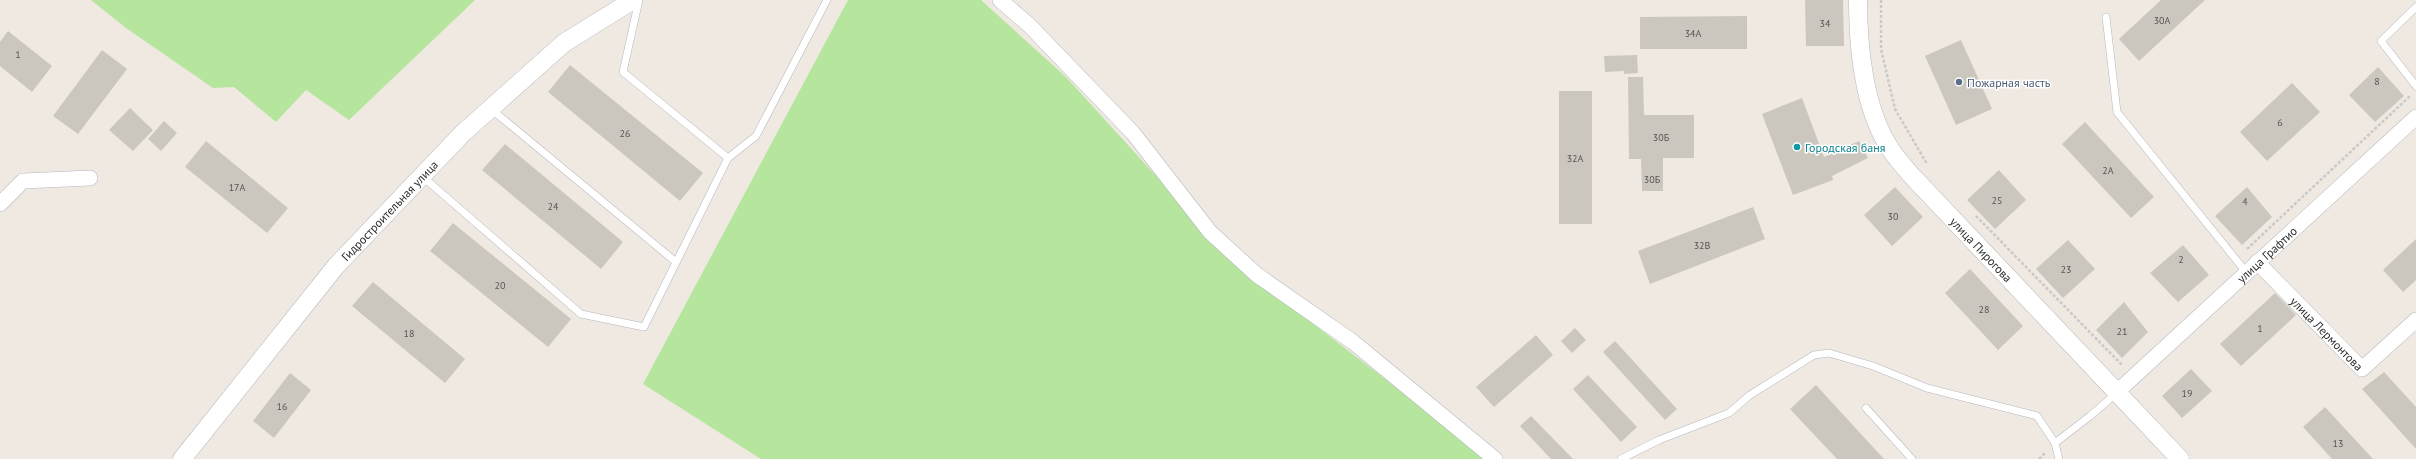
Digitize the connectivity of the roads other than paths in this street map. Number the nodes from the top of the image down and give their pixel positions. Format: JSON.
{"nodes":[{"id":1,"x":633,"y":0,"type":"edge"},
{"id":2,"x":639,"y":0,"type":"edge"},
{"id":3,"x":827,"y":0,"type":"edge"},
{"id":4,"x":1000,"y":0,"type":"edge"},
{"id":5,"x":1858,"y":0,"type":"edge"},
{"id":6,"x":2416,"y":7,"type":"edge"},
{"id":7,"x":2106,"y":17,"type":"dead end"},
{"id":8,"x":2416,"y":86,"type":"edge"},
{"id":9,"x":491,"y":108,"type":"junction"},
{"id":10,"x":2416,"y":117,"type":"edge"},
{"id":11,"x":728,"y":158,"type":"junction"},
{"id":12,"x":422,"y":176,"type":"junction"},
{"id":13,"x":90,"y":178,"type":"dead end"},
{"id":14,"x":0,"y":204,"type":"edge"},
{"id":15,"x":676,"y":262,"type":"junction"},
{"id":16,"x":2252,"y":267,"type":"junction"},
{"id":17,"x":2416,"y":320,"type":"edge"},
{"id":18,"x":2118,"y":391,"type":"junction"},
{"id":19,"x":1866,"y":408,"type":"dead end"},
{"id":20,"x":2055,"y":443,"type":"junction"},
{"id":21,"x":182,"y":459,"type":"edge"},
{"id":22,"x":1495,"y":459,"type":"edge"},
{"id":23,"x":1621,"y":459,"type":"edge"},
{"id":24,"x":1912,"y":459,"type":"edge"},
{"id":25,"x":2059,"y":459,"type":"edge"},
{"id":26,"x":2180,"y":459,"type":"edge"}],
"edges":[{"from":1,"to":9,"type":"street","name":"Гидростроительная улица"},
{"from":2,"to":11,"type":"lane"},
{"from":3,"to":11,"type":"lane"},
{"from":4,"to":22,"type":"street"},
{"from":5,"to":18,"type":"street","name":"улица Пирогова"},
{"from":6,"to":8,"type":"lane"},
{"from":7,"to":16,"type":"lane"},
{"from":9,"to":12,"type":"street","name":"Гидростроительная улица"},
{"from":9,"to":15,"type":"lane"},
{"from":10,"to":16,"type":"street","name":"улица Графтио"},
{"from":11,"to":15,"type":"lane"},
{"from":12,"to":15,"type":"lane"},
{"from":12,"to":21,"type":"street","name":"Гидростроительная улица"},
{"from":13,"to":14,"type":"street"},
{"from":16,"to":17,"type":"street","name":"улица Лермонтова"},
{"from":16,"to":18,"type":"street","name":"улица Графтио"},
{"from":18,"to":20,"type":"lane"},
{"from":18,"to":26,"type":"street","name":"улица Пирогова"},
{"from":19,"to":24,"type":"lane"},
{"from":20,"to":23,"type":"lane"},
{"from":20,"to":25,"type":"lane"}]}
